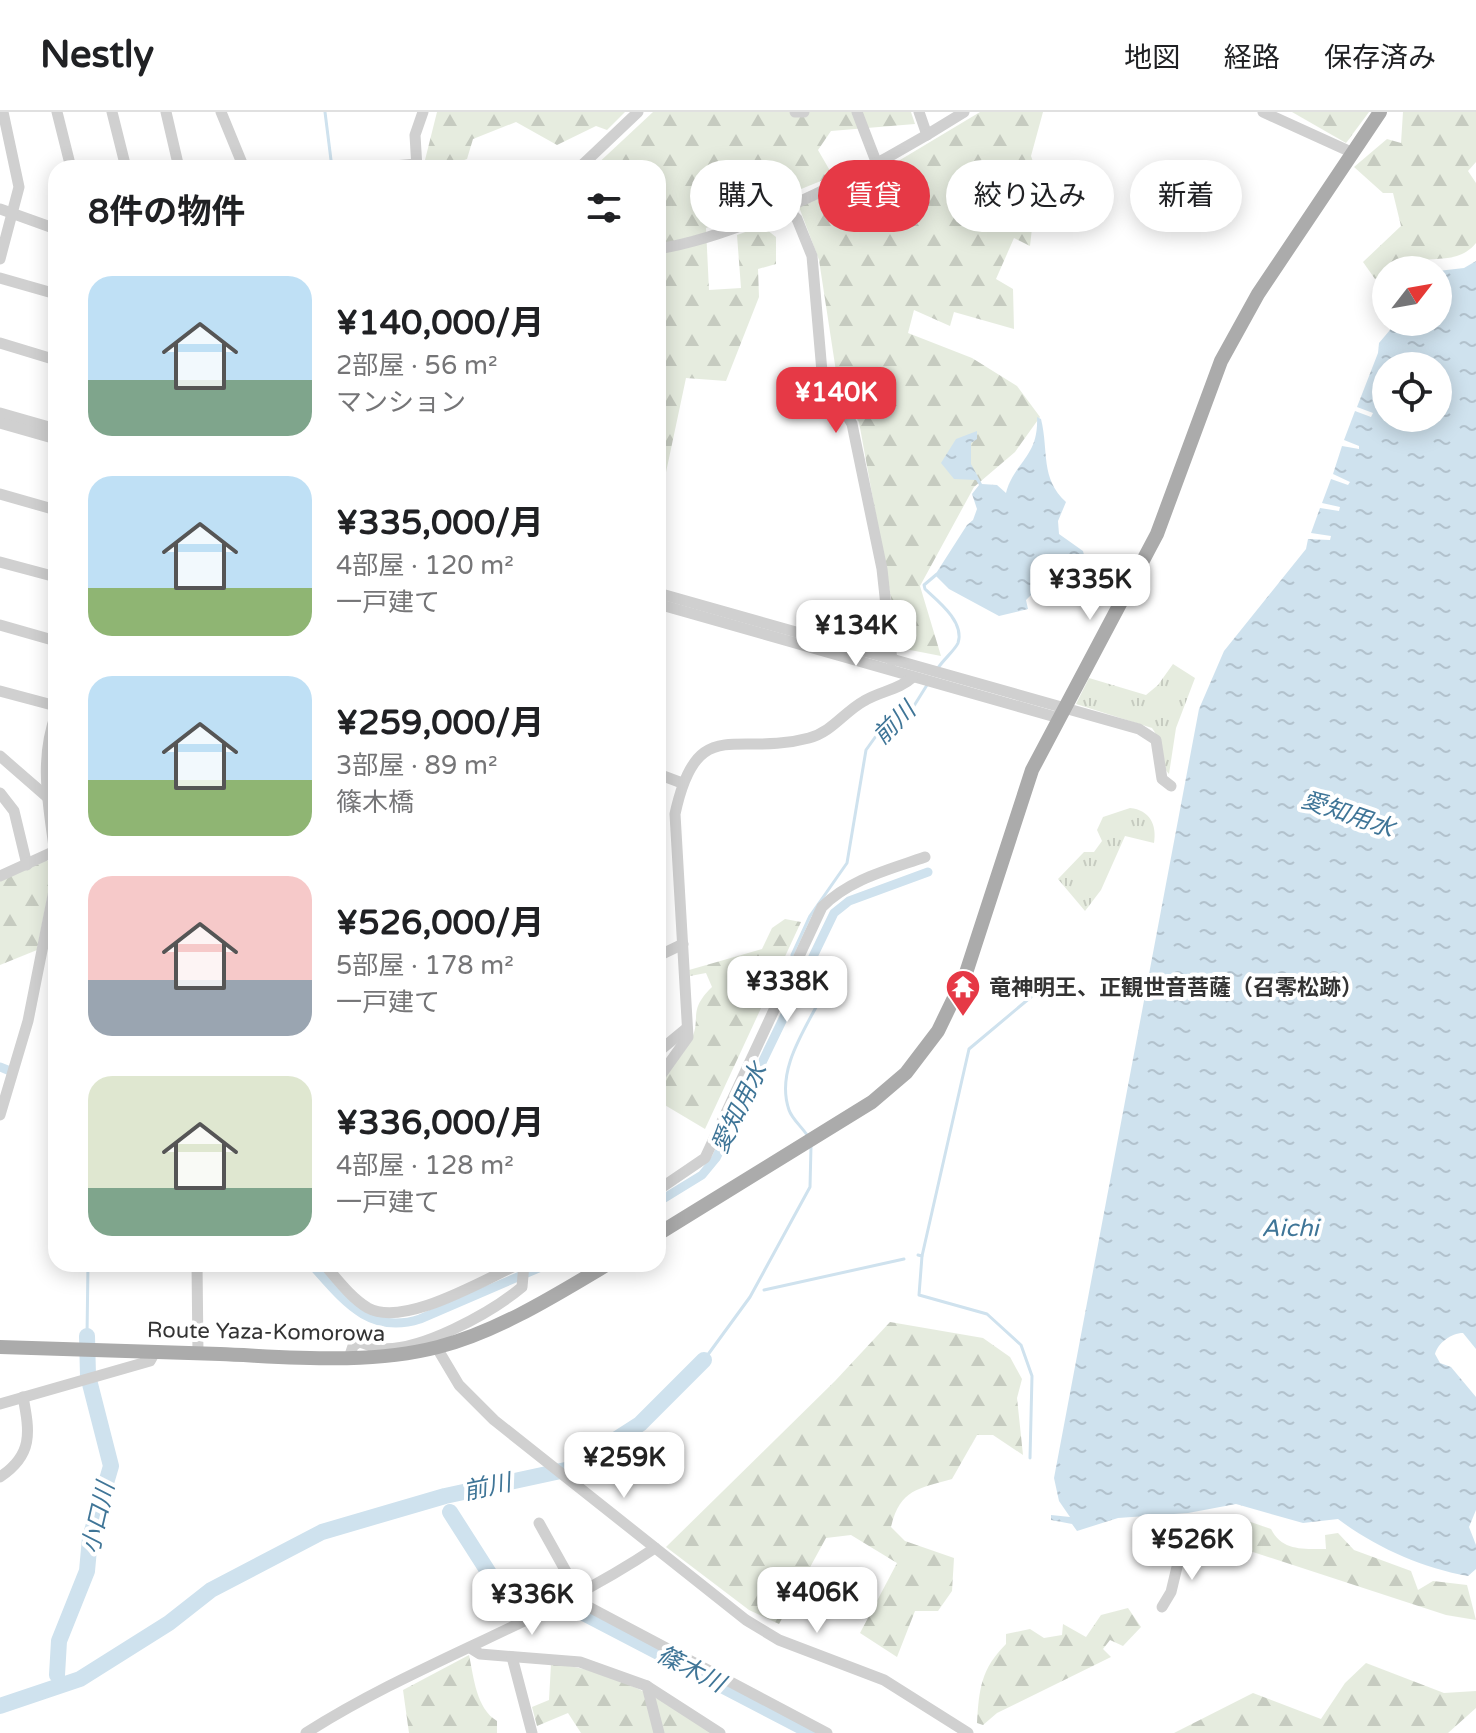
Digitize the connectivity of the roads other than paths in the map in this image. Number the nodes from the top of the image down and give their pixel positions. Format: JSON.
{"nodes":[{"id":1,"x":3,"y":112,"type":"edge"},
{"id":2,"x":57,"y":112,"type":"edge"},
{"id":3,"x":112,"y":112,"type":"edge"},
{"id":4,"x":166,"y":112,"type":"edge"},
{"id":5,"x":221,"y":112,"type":"edge"},
{"id":6,"x":423,"y":112,"type":"edge"},
{"id":7,"x":638,"y":112,"type":"edge"},
{"id":8,"x":795,"y":112,"type":"edge"},
{"id":9,"x":804,"y":112,"type":"edge"},
{"id":10,"x":857,"y":112,"type":"edge"},
{"id":11,"x":919,"y":112,"type":"edge"},
{"id":12,"x":964,"y":112,"type":"edge"},
{"id":13,"x":1263,"y":112,"type":"edge"},
{"id":14,"x":1380,"y":112,"type":"edge"},
{"id":15,"x":927,"y":135,"type":"junction"},
{"id":16,"x":1351,"y":152,"type":"junction"},
{"id":17,"x":69,"y":160,"type":"edge"},
{"id":18,"x":124,"y":160,"type":"edge"},
{"id":19,"x":177,"y":160,"type":"edge"},
{"id":20,"x":241,"y":160,"type":"edge"},
{"id":21,"x":417,"y":160,"type":"edge"},
{"id":22,"x":587,"y":160,"type":"edge"},
{"id":23,"x":875,"y":160,"type":"edge"},
{"id":24,"x":884,"y":160,"type":"edge"},
{"id":25,"x":0,"y":209,"type":"edge"},
{"id":26,"x":14,"y":215,"type":"junction"},
{"id":27,"x":48,"y":226,"type":"edge"},
{"id":28,"x":802,"y":231,"type":"edge"},
{"id":29,"x":720,"y":232,"type":"edge"},
{"id":30,"x":666,"y":247,"type":"edge"},
{"id":31,"x":0,"y":259,"type":"edge"},
{"id":32,"x":0,"y":278,"type":"edge"},
{"id":33,"x":48,"y":292,"type":"edge"},
{"id":34,"x":0,"y":343,"type":"edge"},
{"id":35,"x":48,"y":358,"type":"edge"},
{"id":36,"x":0,"y":413,"type":"edge"},
{"id":37,"x":0,"y":423,"type":"edge"},
{"id":38,"x":48,"y":427,"type":"edge"},
{"id":39,"x":48,"y":437,"type":"edge"},
{"id":40,"x":0,"y":494,"type":"edge"},
{"id":41,"x":48,"y":508,"type":"edge"},
{"id":42,"x":0,"y":562,"type":"edge"},
{"id":43,"x":48,"y":574,"type":"edge"},
{"id":44,"x":666,"y":595,"type":"edge"},
{"id":45,"x":666,"y":606,"type":"edge"},
{"id":46,"x":0,"y":625,"type":"edge"},
{"id":47,"x":48,"y":639,"type":"edge"},
{"id":48,"x":892,"y":661,"type":"junction"},
{"id":49,"x":913,"y":677,"type":"junction"},
{"id":50,"x":0,"y":691,"type":"edge"},
{"id":51,"x":48,"y":704,"type":"edge"},
{"id":52,"x":1061,"y":713,"type":"junction"},
{"id":53,"x":0,"y":756,"type":"edge"},
{"id":54,"x":666,"y":777,"type":"edge"},
{"id":55,"x":682,"y":783,"type":"junction"},
{"id":56,"x":1171,"y":786,"type":"dead end"},
{"id":57,"x":0,"y":793,"type":"edge"},
{"id":58,"x":48,"y":796,"type":"edge"},
{"id":59,"x":48,"y":854,"type":"edge"},
{"id":60,"x":925,"y":857,"type":"dead end"},
{"id":61,"x":27,"y":865,"type":"junction"},
{"id":62,"x":0,"y":876,"type":"edge"},
{"id":63,"x":48,"y":920,"type":"edge"},
{"id":64,"x":683,"y":944,"type":"junction"},
{"id":65,"x":666,"y":952,"type":"edge"},
{"id":66,"x":687,"y":1028,"type":"junction"},
{"id":67,"x":666,"y":1045,"type":"edge"},
{"id":68,"x":666,"y":1069,"type":"edge"},
{"id":69,"x":0,"y":1115,"type":"edge"},
{"id":70,"x":666,"y":1185,"type":"edge"},
{"id":71,"x":666,"y":1229,"type":"edge"},
{"id":72,"x":197,"y":1272,"type":"edge"},
{"id":73,"x":331,"y":1272,"type":"edge"},
{"id":74,"x":502,"y":1272,"type":"edge"},
{"id":75,"x":521,"y":1272,"type":"edge"},
{"id":76,"x":593,"y":1272,"type":"edge"},
{"id":77,"x":0,"y":1347,"type":"edge"},
{"id":78,"x":437,"y":1348,"type":"junction"},
{"id":79,"x":155,"y":1352,"type":"junction"},
{"id":80,"x":198,"y":1353,"type":"junction"},
{"id":81,"x":349,"y":1358,"type":"junction"},
{"id":82,"x":23,"y":1397,"type":"junction"},
{"id":83,"x":0,"y":1404,"type":"edge"},
{"id":84,"x":0,"y":1477,"type":"edge"},
{"id":85,"x":539,"y":1523,"type":"dead end"},
{"id":86,"x":1183,"y":1542,"type":"dead end"},
{"id":87,"x":655,"y":1548,"type":"junction"},
{"id":88,"x":574,"y":1595,"type":"junction"},
{"id":89,"x":1162,"y":1607,"type":"dead end"},
{"id":90,"x":472,"y":1649,"type":"junction"},
{"id":91,"x":512,"y":1657,"type":"junction"},
{"id":92,"x":647,"y":1686,"type":"junction"},
{"id":93,"x":964,"y":1731,"type":"edge"},
{"id":94,"x":306,"y":1733,"type":"edge"},
{"id":95,"x":532,"y":1733,"type":"edge"},
{"id":96,"x":659,"y":1733,"type":"edge"},
{"id":97,"x":720,"y":1733,"type":"edge"},
{"id":98,"x":827,"y":1733,"type":"edge"}],
"edges":[{"from":1,"to":26,"type":"street"},
{"from":2,"to":17,"type":"street"},
{"from":3,"to":18,"type":"street"},
{"from":4,"to":19,"type":"street"},
{"from":5,"to":20,"type":"street"},
{"from":6,"to":21,"type":"street"},
{"from":7,"to":22,"type":"street"},
{"from":8,"to":9,"type":"street"},
{"from":10,"to":23,"type":"street"},
{"from":11,"to":15,"type":"street"},
{"from":12,"to":15,"type":"street"},
{"from":13,"to":16,"type":"street"},
{"from":14,"to":16,"type":"main road"},
{"from":15,"to":24,"type":"street"},
{"from":16,"to":52,"type":"main road"},
{"from":25,"to":26,"type":"street"},
{"from":26,"to":27,"type":"street"},
{"from":26,"to":31,"type":"street"},
{"from":28,"to":48,"type":"street"},
{"from":29,"to":30,"type":"street"},
{"from":32,"to":33,"type":"street"},
{"from":34,"to":35,"type":"street"},
{"from":36,"to":38,"type":"street"},
{"from":37,"to":39,"type":"street"},
{"from":40,"to":41,"type":"street"},
{"from":42,"to":43,"type":"street"},
{"from":44,"to":48,"type":"street"},
{"from":45,"to":49,"type":"street"},
{"from":46,"to":47,"type":"street"},
{"from":48,"to":52,"type":"street"},
{"from":49,"to":52,"type":"street"},
{"from":49,"to":55,"type":"street"},
{"from":50,"to":51,"type":"street"},
{"from":52,"to":56,"type":"street"},
{"from":52,"to":71,"type":"main road"},
{"from":53,"to":58,"type":"street"},
{"from":54,"to":55,"type":"street"},
{"from":55,"to":64,"type":"street"},
{"from":57,"to":61,"type":"street"},
{"from":59,"to":61,"type":"street"},
{"from":60,"to":70,"type":"street"},
{"from":61,"to":62,"type":"street"},
{"from":63,"to":69,"type":"street"},
{"from":64,"to":65,"type":"street"},
{"from":64,"to":66,"type":"street"},
{"from":66,"to":67,"type":"street"},
{"from":66,"to":68,"type":"street"},
{"from":72,"to":80,"type":"street"},
{"from":73,"to":74,"type":"street"},
{"from":75,"to":81,"type":"street"},
{"from":76,"to":78,"type":"main road","name":"Route Yaza-Komorowa"},
{"from":77,"to":79,"type":"main road","name":"Route Yaza-Komorowa"},
{"from":78,"to":81,"type":"main road","name":"Route Yaza-Komorowa"},
{"from":78,"to":87,"type":"street"},
{"from":79,"to":80,"type":"main road","name":"Route Yaza-Komorowa"},
{"from":79,"to":82,"type":"street"},
{"from":80,"to":81,"type":"main road","name":"Route Yaza-Komorowa"},
{"from":82,"to":83,"type":"street"},
{"from":82,"to":84,"type":"street"},
{"from":85,"to":88,"type":"street"},
{"from":86,"to":89,"type":"street"},
{"from":87,"to":88,"type":"street"},
{"from":87,"to":93,"type":"street"},
{"from":88,"to":90,"type":"street"},
{"from":88,"to":98,"type":"street"},
{"from":90,"to":91,"type":"street"},
{"from":90,"to":94,"type":"street"},
{"from":91,"to":92,"type":"street"},
{"from":91,"to":95,"type":"street"},
{"from":92,"to":96,"type":"street"},
{"from":92,"to":97,"type":"street"}]}
